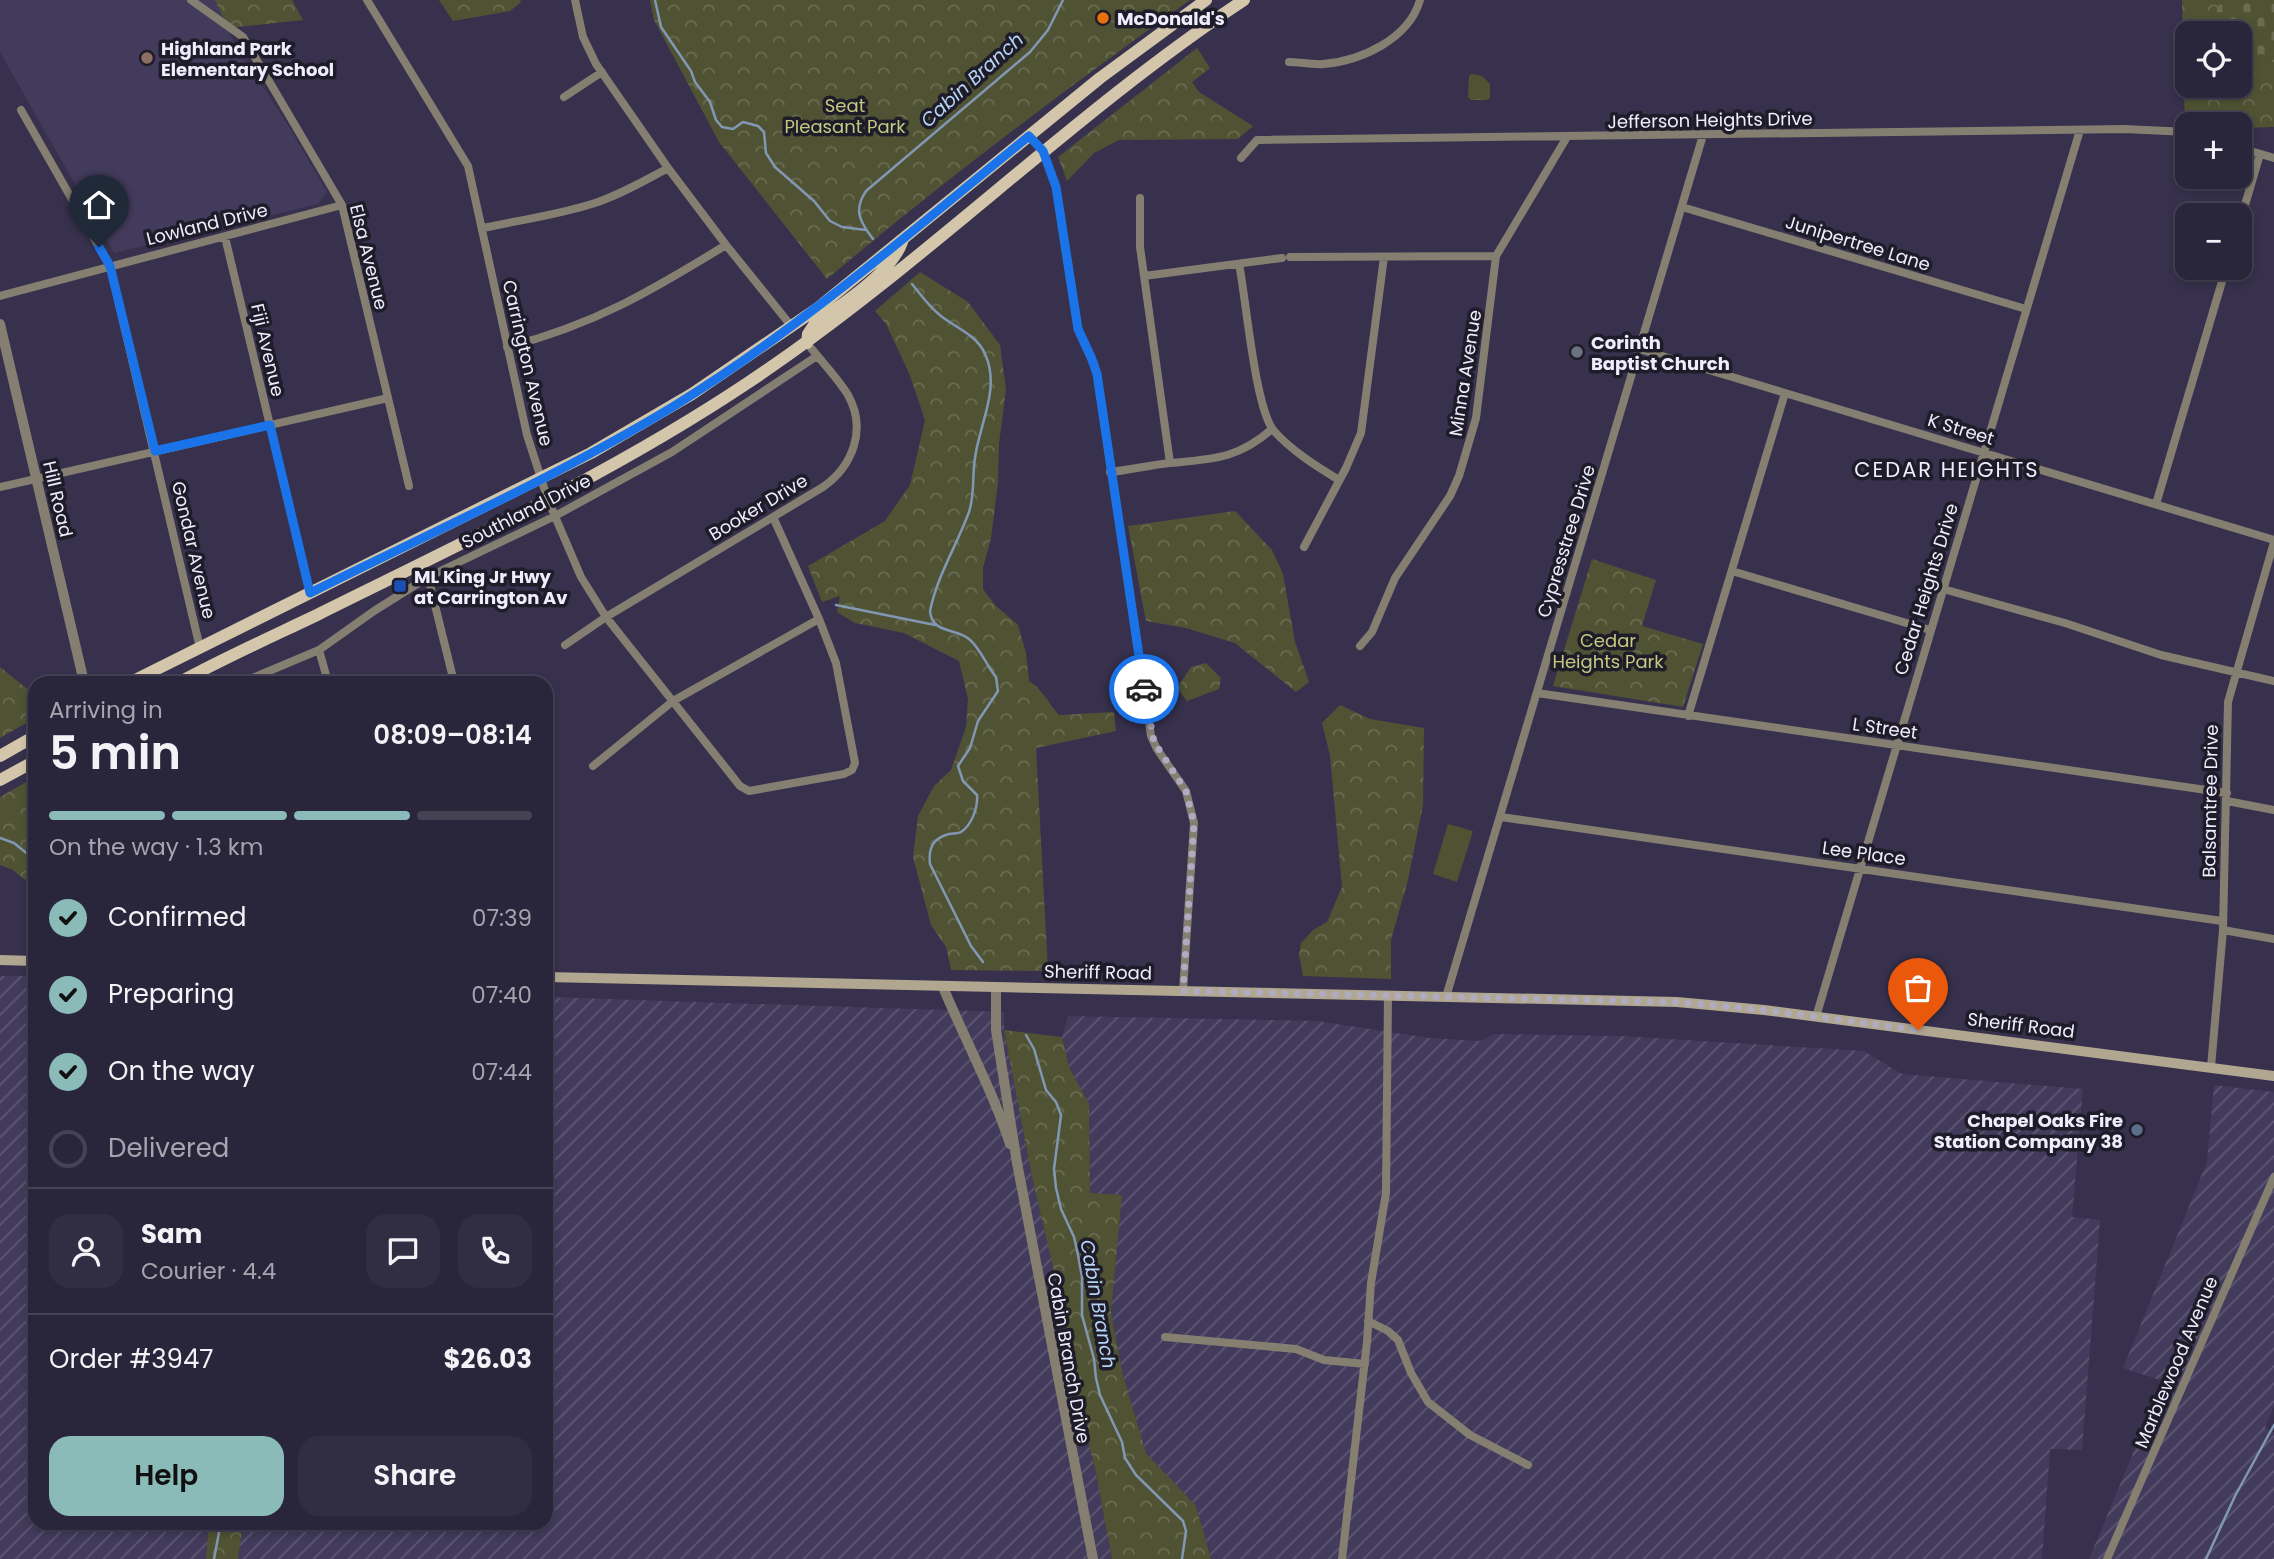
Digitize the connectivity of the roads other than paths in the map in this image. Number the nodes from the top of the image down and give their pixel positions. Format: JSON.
{"nodes":[{"id":1,"x":191,"y":0,"type":"edge"},
{"id":2,"x":367,"y":0,"type":"edge"},
{"id":3,"x":575,"y":0,"type":"edge"},
{"id":4,"x":1206,"y":0,"type":"edge"},
{"id":5,"x":1244,"y":0,"type":"edge"},
{"id":6,"x":1420,"y":0,"type":"edge"},
{"id":7,"x":1289,"y":62,"type":"dead end"},
{"id":8,"x":602,"y":72,"type":"junction"},
{"id":9,"x":564,"y":97,"type":"dead end"},
{"id":10,"x":21,"y":110,"type":"dead end"},
{"id":11,"x":2080,"y":130,"type":"junction"},
{"id":12,"x":2175,"y":131,"type":"edge"},
{"id":13,"x":1703,"y":135,"type":"junction"},
{"id":14,"x":1029,"y":136,"type":"junction"},
{"id":15,"x":1567,"y":137,"type":"junction"},
{"id":16,"x":1043,"y":151,"type":"junction"},
{"id":17,"x":2252,"y":152,"type":"edge"},
{"id":18,"x":2260,"y":154,"type":"junction"},
{"id":19,"x":1241,"y":158,"type":"dead end"},
{"id":20,"x":2274,"y":158,"type":"edge"},
{"id":21,"x":668,"y":168,"type":"junction"},
{"id":22,"x":1140,"y":198,"type":"dead end"},
{"id":23,"x":2246,"y":203,"type":"edge"},
{"id":24,"x":342,"y":205,"type":"junction"},
{"id":25,"x":1682,"y":207,"type":"junction"},
{"id":26,"x":483,"y":228,"type":"junction"},
{"id":27,"x":225,"y":237,"type":"junction"},
{"id":28,"x":903,"y":239,"type":"junction"},
{"id":29,"x":726,"y":245,"type":"junction"},
{"id":30,"x":1496,"y":256,"type":"junction"},
{"id":31,"x":1384,"y":257,"type":"junction"},
{"id":32,"x":1239,"y":264,"type":"junction"},
{"id":33,"x":110,"y":266,"type":"junction"},
{"id":34,"x":1144,"y":276,"type":"junction"},
{"id":35,"x":2222,"y":280,"type":"edge"},
{"id":36,"x":0,"y":296,"type":"edge"},
{"id":37,"x":2026,"y":309,"type":"junction"},
{"id":38,"x":0,"y":324,"type":"edge"},
{"id":39,"x":792,"y":327,"type":"junction"},
{"id":40,"x":807,"y":343,"type":"junction"},
{"id":41,"x":507,"y":347,"type":"junction"},
{"id":42,"x":1639,"y":349,"type":"junction"},
{"id":43,"x":817,"y":356,"type":"junction"},
{"id":44,"x":1785,"y":393,"type":"junction"},
{"id":45,"x":387,"y":398,"type":"junction"},
{"id":46,"x":711,"y":407,"type":"junction"},
{"id":47,"x":270,"y":425,"type":"junction"},
{"id":48,"x":1272,"y":429,"type":"junction"},
{"id":49,"x":155,"y":451,"type":"junction"},
{"id":50,"x":1984,"y":452,"type":"junction"},
{"id":51,"x":1170,"y":463,"type":"junction"},
{"id":52,"x":1110,"y":472,"type":"junction"},
{"id":53,"x":37,"y":478,"type":"junction"},
{"id":54,"x":540,"y":478,"type":"junction"},
{"id":55,"x":1339,"y":480,"type":"junction"},
{"id":56,"x":409,"y":486,"type":"dead end"},
{"id":57,"x":0,"y":487,"type":"edge"},
{"id":58,"x":548,"y":500,"type":"junction"},
{"id":59,"x":2156,"y":503,"type":"junction"},
{"id":60,"x":555,"y":516,"type":"junction"},
{"id":61,"x":773,"y":517,"type":"junction"},
{"id":62,"x":2274,"y":541,"type":"edge"},
{"id":63,"x":1304,"y":547,"type":"dead end"},
{"id":64,"x":1731,"y":571,"type":"junction"},
{"id":65,"x":428,"y":577,"type":"junction"},
{"id":66,"x":1943,"y":589,"type":"junction"},
{"id":67,"x":310,"y":593,"type":"junction"},
{"id":68,"x":606,"y":617,"type":"junction"},
{"id":69,"x":819,"y":619,"type":"junction"},
{"id":70,"x":1930,"y":630,"type":"junction"},
{"id":71,"x":565,"y":645,"type":"dead end"},
{"id":72,"x":1360,"y":646,"type":"dead end"},
{"id":73,"x":200,"y":648,"type":"junction"},
{"id":74,"x":319,"y":650,"type":"junction"},
{"id":75,"x":2236,"y":674,"type":"junction"},
{"id":76,"x":83,"y":676,"type":"edge"},
{"id":77,"x":143,"y":676,"type":"edge"},
{"id":78,"x":192,"y":676,"type":"edge"},
{"id":79,"x":257,"y":676,"type":"edge"},
{"id":80,"x":326,"y":676,"type":"edge"},
{"id":81,"x":453,"y":676,"type":"edge"},
{"id":82,"x":2274,"y":681,"type":"edge"},
{"id":83,"x":1537,"y":693,"type":"junction"},
{"id":84,"x":673,"y":701,"type":"junction"},
{"id":85,"x":1688,"y":716,"type":"junction"},
{"id":86,"x":28,"y":740,"type":"edge"},
{"id":87,"x":1896,"y":746,"type":"junction"},
{"id":88,"x":0,"y":756,"type":"edge"},
{"id":89,"x":28,"y":765,"type":"edge"},
{"id":90,"x":593,"y":766,"type":"dead end"},
{"id":91,"x":0,"y":780,"type":"edge"},
{"id":92,"x":2227,"y":797,"type":"junction"},
{"id":93,"x":2274,"y":810,"type":"edge"},
{"id":94,"x":1501,"y":817,"type":"junction"},
{"id":95,"x":1859,"y":869,"type":"junction"},
{"id":96,"x":2222,"y":925,"type":"junction"},
{"id":97,"x":2274,"y":939,"type":"edge"},
{"id":98,"x":0,"y":960,"type":"edge"},
{"id":99,"x":28,"y":961,"type":"edge"},
{"id":100,"x":553,"y":977,"type":"edge"},
{"id":101,"x":943,"y":987,"type":"junction"},
{"id":102,"x":996,"y":988,"type":"junction"},
{"id":103,"x":1183,"y":991,"type":"junction"},
{"id":104,"x":1388,"y":995,"type":"junction"},
{"id":105,"x":1446,"y":997,"type":"junction"},
{"id":106,"x":1816,"y":1017,"type":"junction"},
{"id":107,"x":2211,"y":1067,"type":"junction"},
{"id":108,"x":2274,"y":1076,"type":"edge"},
{"id":109,"x":1017,"y":1163,"type":"junction"},
{"id":110,"x":2274,"y":1177,"type":"edge"},
{"id":111,"x":1368,"y":1321,"type":"junction"},
{"id":112,"x":1165,"y":1337,"type":"dead end"},
{"id":113,"x":1365,"y":1364,"type":"junction"},
{"id":114,"x":1528,"y":1465,"type":"dead end"},
{"id":115,"x":1093,"y":1559,"type":"edge"},
{"id":116,"x":1342,"y":1559,"type":"edge"},
{"id":117,"x":2107,"y":1559,"type":"edge"}],
"edges":[{"from":1,"to":24,"type":"street","name":"Elsa Avenue"},
{"from":2,"to":26,"type":"street","name":"Carrington Avenue"},
{"from":3,"to":8,"type":"street"},
{"from":4,"to":14,"type":"main road"},
{"from":5,"to":16,"type":"main road"},
{"from":6,"to":7,"type":"street"},
{"from":8,"to":9,"type":"street"},
{"from":8,"to":21,"type":"street"},
{"from":10,"to":33,"type":"street","name":"Gondar Avenue"},
{"from":11,"to":12,"type":"street","name":"Jefferson Heights Drive"},
{"from":11,"to":13,"type":"street","name":"Jefferson Heights Drive"},
{"from":11,"to":37,"type":"street","name":"Cedar Heights Drive"},
{"from":13,"to":15,"type":"street","name":"Jefferson Heights Drive"},
{"from":13,"to":25,"type":"street","name":"Cypresstree Drive"},
{"from":14,"to":16,"type":"street"},
{"from":14,"to":28,"type":"main road"},
{"from":15,"to":19,"type":"street","name":"Jefferson Heights Drive"},
{"from":15,"to":30,"type":"street","name":"Minna Avenue"},
{"from":16,"to":40,"type":"main road"},
{"from":16,"to":52,"type":"street"},
{"from":17,"to":18,"type":"street"},
{"from":18,"to":20,"type":"street"},
{"from":18,"to":23,"type":"street"},
{"from":21,"to":26,"type":"street"},
{"from":21,"to":29,"type":"street"},
{"from":22,"to":34,"type":"street"},
{"from":24,"to":27,"type":"street","name":"Lowland Drive"},
{"from":24,"to":45,"type":"street","name":"Elsa Avenue"},
{"from":25,"to":37,"type":"street","name":"Junipertree Lane"},
{"from":25,"to":42,"type":"street","name":"Cypresstree Drive"},
{"from":26,"to":41,"type":"street","name":"Carrington Avenue"},
{"from":27,"to":33,"type":"street","name":"Lowland Drive"},
{"from":27,"to":47,"type":"street","name":"Fiji Avenue"},
{"from":28,"to":39,"type":"main road"},
{"from":28,"to":40,"type":"main road"},
{"from":29,"to":39,"type":"street"},
{"from":29,"to":41,"type":"street"},
{"from":30,"to":31,"type":"street"},
{"from":30,"to":72,"type":"street","name":"Minna Avenue"},
{"from":31,"to":32,"type":"street"},
{"from":31,"to":55,"type":"street"},
{"from":32,"to":34,"type":"street"},
{"from":32,"to":48,"type":"street"},
{"from":33,"to":36,"type":"street","name":"Lowland Drive"},
{"from":33,"to":49,"type":"street","name":"Gondar Avenue"},
{"from":34,"to":51,"type":"street"},
{"from":35,"to":59,"type":"street"},
{"from":37,"to":50,"type":"street","name":"Cedar Heights Drive"},
{"from":38,"to":53,"type":"street","name":"Hill Road"},
{"from":39,"to":46,"type":"main road"},
{"from":39,"to":54,"type":"main road"},
{"from":40,"to":43,"type":"street","name":"Booker Drive"},
{"from":40,"to":46,"type":"main road"},
{"from":41,"to":54,"type":"street","name":"Carrington Avenue"},
{"from":42,"to":44,"type":"street","name":"K Street"},
{"from":42,"to":83,"type":"street","name":"Cypresstree Drive"},
{"from":43,"to":60,"type":"street","name":"Southland Drive"},
{"from":43,"to":61,"type":"street","name":"Booker Drive"},
{"from":44,"to":50,"type":"street","name":"K Street"},
{"from":44,"to":64,"type":"street"},
{"from":45,"to":47,"type":"street"},
{"from":45,"to":56,"type":"street","name":"Elsa Avenue"},
{"from":46,"to":58,"type":"main road"},
{"from":47,"to":49,"type":"street"},
{"from":47,"to":67,"type":"street","name":"Fiji Avenue"},
{"from":48,"to":51,"type":"street"},
{"from":48,"to":55,"type":"street"},
{"from":49,"to":53,"type":"street"},
{"from":49,"to":73,"type":"street","name":"Gondar Avenue"},
{"from":50,"to":59,"type":"street","name":"K Street"},
{"from":50,"to":66,"type":"street","name":"Cedar Heights Drive"},
{"from":51,"to":52,"type":"street"},
{"from":52,"to":103,"type":"street"},
{"from":53,"to":57,"type":"street"},
{"from":53,"to":76,"type":"street","name":"Hill Road"},
{"from":54,"to":58,"type":"street","name":"Carrington Avenue"},
{"from":54,"to":67,"type":"main road"},
{"from":55,"to":63,"type":"street"},
{"from":58,"to":60,"type":"street","name":"Carrington Avenue"},
{"from":58,"to":78,"type":"main road"},
{"from":59,"to":62,"type":"street","name":"K Street"},
{"from":60,"to":65,"type":"street","name":"Southland Drive"},
{"from":60,"to":68,"type":"street","name":"Carrington Avenue"},
{"from":61,"to":68,"type":"street","name":"Booker Drive"},
{"from":61,"to":69,"type":"street"},
{"from":62,"to":75,"type":"street","name":"Balsamtree Drive"},
{"from":64,"to":70,"type":"street"},
{"from":64,"to":85,"type":"street"},
{"from":65,"to":74,"type":"street","name":"Southland Drive"},
{"from":65,"to":81,"type":"street"},
{"from":66,"to":70,"type":"street","name":"Cedar Heights Drive"},
{"from":66,"to":75,"type":"street"},
{"from":67,"to":73,"type":"main road"},
{"from":68,"to":71,"type":"street","name":"Booker Drive"},
{"from":68,"to":84,"type":"street","name":"Carrington Avenue"},
{"from":69,"to":84,"type":"street"},
{"from":69,"to":84,"type":"street","name":"Carrington Avenue"},
{"from":70,"to":87,"type":"street","name":"Cedar Heights Drive"},
{"from":73,"to":77,"type":"main road"},
{"from":74,"to":79,"type":"street","name":"Southland Drive"},
{"from":74,"to":80,"type":"street"},
{"from":75,"to":82,"type":"street"},
{"from":75,"to":92,"type":"street","name":"Balsamtree Drive"},
{"from":83,"to":85,"type":"street","name":"L Street"},
{"from":83,"to":94,"type":"street","name":"Cypresstree Drive"},
{"from":84,"to":90,"type":"street"},
{"from":85,"to":87,"type":"street","name":"L Street"},
{"from":86,"to":88,"type":"main road"},
{"from":87,"to":92,"type":"street","name":"L Street"},
{"from":87,"to":95,"type":"street","name":"Cedar Heights Drive"},
{"from":89,"to":91,"type":"main road"},
{"from":92,"to":93,"type":"street","name":"L Street"},
{"from":92,"to":96,"type":"street","name":"Balsamtree Drive"},
{"from":94,"to":95,"type":"street","name":"Lee Place"},
{"from":94,"to":105,"type":"street","name":"Cypresstree Drive"},
{"from":95,"to":96,"type":"street","name":"Lee Place"},
{"from":95,"to":106,"type":"street","name":"Cedar Heights Drive"},
{"from":96,"to":97,"type":"street","name":"Lee Place"},
{"from":96,"to":107,"type":"street","name":"Balsamtree Drive"},
{"from":98,"to":99,"type":"main road"},
{"from":100,"to":101,"type":"main road","name":"Sheriff Road"},
{"from":101,"to":102,"type":"main road","name":"Sheriff Road"},
{"from":101,"to":109,"type":"street","name":"Cabin Branch Drive"},
{"from":102,"to":103,"type":"main road","name":"Sheriff Road"},
{"from":102,"to":109,"type":"street","name":"Cabin Branch Drive"},
{"from":103,"to":104,"type":"main road","name":"Sheriff Road"},
{"from":104,"to":105,"type":"main road","name":"Sheriff Road"},
{"from":104,"to":111,"type":"street"},
{"from":105,"to":106,"type":"main road","name":"Sheriff Road"},
{"from":106,"to":107,"type":"main road","name":"Sheriff Road"},
{"from":107,"to":108,"type":"main road","name":"Sheriff Road"},
{"from":109,"to":115,"type":"street","name":"Cabin Branch Drive"},
{"from":110,"to":117,"type":"street","name":"Marblewood Avenue"},
{"from":111,"to":113,"type":"street"},
{"from":111,"to":114,"type":"street"},
{"from":112,"to":113,"type":"street"},
{"from":113,"to":116,"type":"street"}]}
